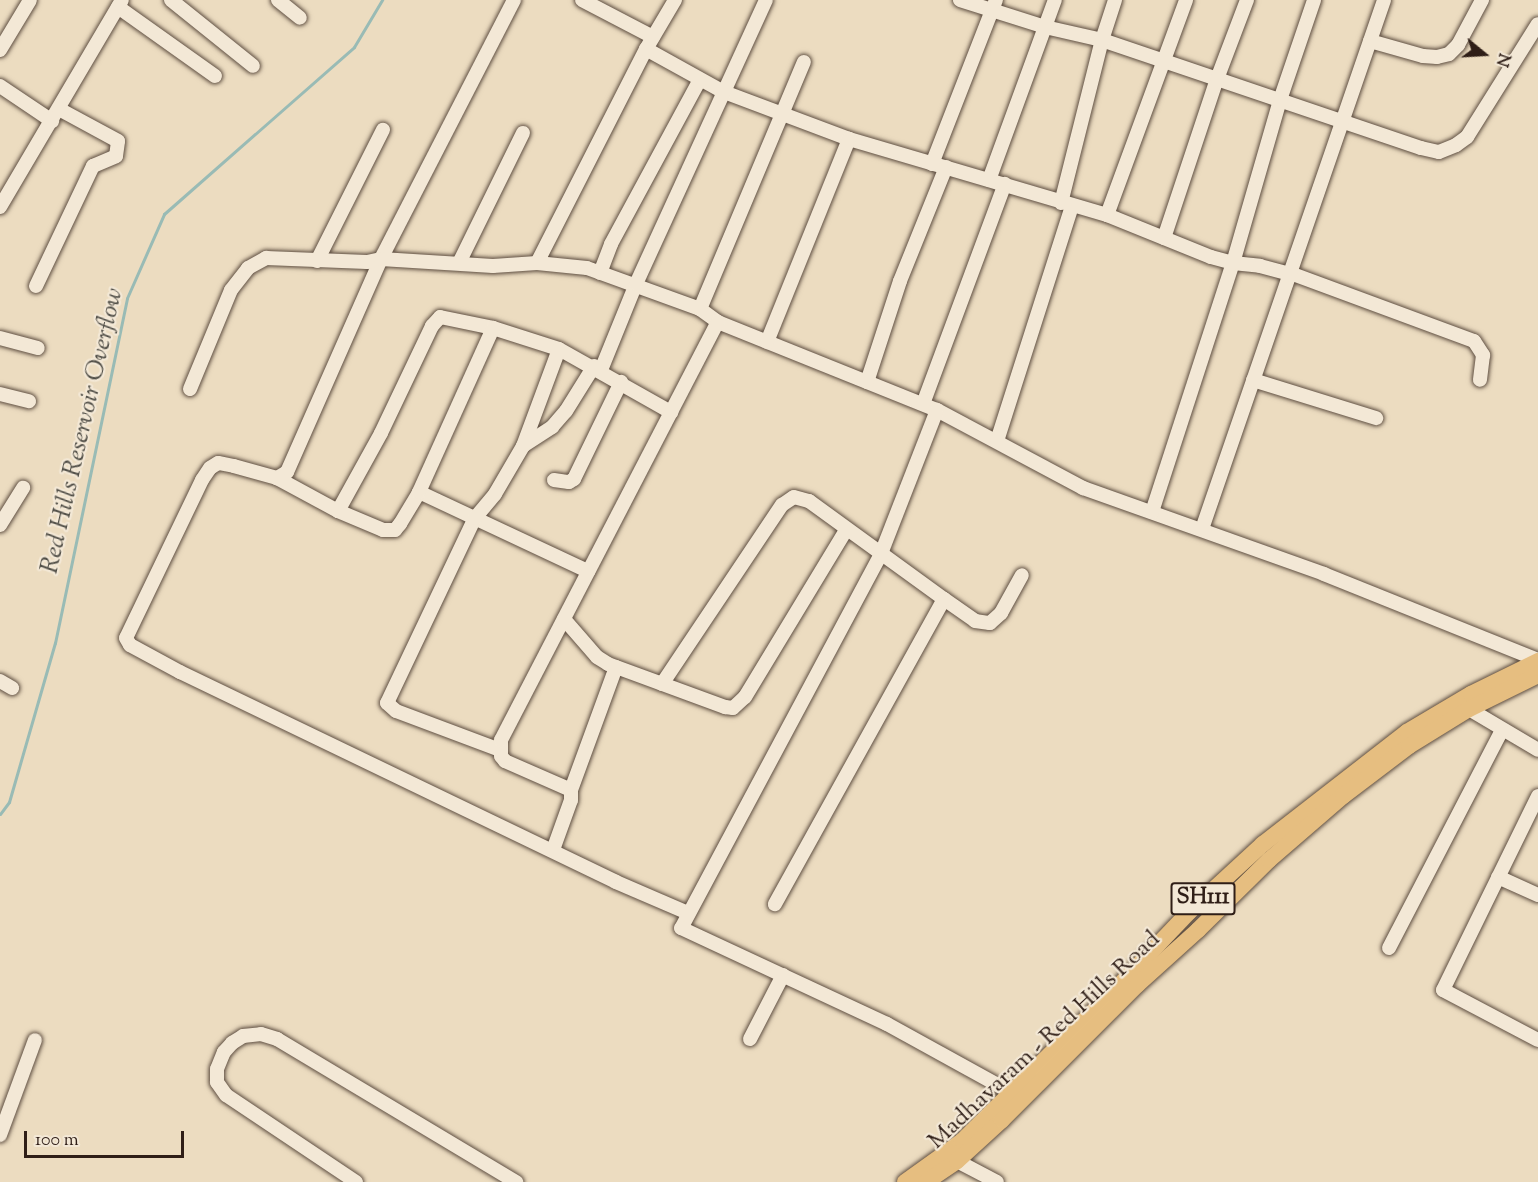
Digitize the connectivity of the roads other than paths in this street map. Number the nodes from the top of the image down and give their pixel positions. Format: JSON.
{"nodes":[{"id":1,"x":30,"y":0,"type":"edge"},
{"id":2,"x":171,"y":0,"type":"edge"},
{"id":3,"x":278,"y":0,"type":"edge"},
{"id":4,"x":514,"y":0,"type":"edge"},
{"id":5,"x":582,"y":0,"type":"edge"},
{"id":6,"x":675,"y":0,"type":"edge"},
{"id":7,"x":766,"y":0,"type":"edge"},
{"id":8,"x":960,"y":0,"type":"edge"},
{"id":9,"x":1055,"y":0,"type":"edge"},
{"id":10,"x":1115,"y":0,"type":"edge"},
{"id":11,"x":1186,"y":0,"type":"edge"},
{"id":12,"x":1247,"y":0,"type":"edge"},
{"id":13,"x":1314,"y":0,"type":"edge"},
{"id":14,"x":1384,"y":0,"type":"edge"},
{"id":15,"x":1482,"y":0,"type":"edge"},
{"id":16,"x":120,"y":3,"type":"edge"},
{"id":17,"x":994,"y":5,"type":"edge"},
{"id":18,"x":300,"y":18,"type":"dead end"},
{"id":19,"x":1538,"y":24,"type":"edge"},
{"id":20,"x":1045,"y":27,"type":"junction"},
{"id":21,"x":1102,"y":40,"type":"junction"},
{"id":22,"x":1370,"y":41,"type":"junction"},
{"id":23,"x":649,"y":43,"type":"junction"},
{"id":24,"x":0,"y":50,"type":"edge"},
{"id":25,"x":1162,"y":60,"type":"junction"},
{"id":26,"x":804,"y":62,"type":"dead end"},
{"id":27,"x":253,"y":66,"type":"dead end"},
{"id":28,"x":215,"y":76,"type":"dead end"},
{"id":29,"x":1217,"y":79,"type":"junction"},
{"id":30,"x":699,"y":81,"type":"junction"},
{"id":31,"x":0,"y":86,"type":"edge"},
{"id":32,"x":723,"y":93,"type":"junction"},
{"id":33,"x":1280,"y":100,"type":"junction"},
{"id":34,"x":781,"y":112,"type":"junction"},
{"id":35,"x":55,"y":115,"type":"junction"},
{"id":36,"x":1342,"y":122,"type":"junction"},
{"id":37,"x":383,"y":130,"type":"dead end"},
{"id":38,"x":523,"y":133,"type":"dead end"},
{"id":39,"x":849,"y":139,"type":"junction"},
{"id":40,"x":939,"y":165,"type":"junction"},
{"id":41,"x":989,"y":180,"type":"junction"},
{"id":42,"x":1005,"y":184,"type":"junction"},
{"id":43,"x":1066,"y":204,"type":"junction"},
{"id":44,"x":0,"y":207,"type":"edge"},
{"id":45,"x":1107,"y":215,"type":"junction"},
{"id":46,"x":1164,"y":238,"type":"junction"},
{"id":47,"x":381,"y":259,"type":"junction"},
{"id":48,"x":317,"y":261,"type":"junction"},
{"id":49,"x":459,"y":263,"type":"junction"},
{"id":50,"x":537,"y":263,"type":"junction"},
{"id":51,"x":1233,"y":263,"type":"junction"},
{"id":52,"x":600,"y":273,"type":"junction"},
{"id":53,"x":1290,"y":274,"type":"junction"},
{"id":54,"x":636,"y":284,"type":"junction"},
{"id":55,"x":36,"y":286,"type":"dead end"},
{"id":56,"x":700,"y":309,"type":"junction"},
{"id":57,"x":718,"y":322,"type":"junction"},
{"id":58,"x":493,"y":328,"type":"junction"},
{"id":59,"x":0,"y":338,"type":"edge"},
{"id":60,"x":767,"y":342,"type":"junction"},
{"id":61,"x":38,"y":348,"type":"dead end"},
{"id":62,"x":559,"y":349,"type":"junction"},
{"id":63,"x":597,"y":368,"type":"junction"},
{"id":64,"x":1253,"y":380,"type":"junction"},
{"id":65,"x":1480,"y":380,"type":"dead end"},
{"id":66,"x":621,"y":382,"type":"junction"},
{"id":67,"x":867,"y":382,"type":"junction"},
{"id":68,"x":190,"y":389,"type":"dead end"},
{"id":69,"x":0,"y":394,"type":"edge"},
{"id":70,"x":29,"y":401,"type":"dead end"},
{"id":71,"x":923,"y":404,"type":"junction"},
{"id":72,"x":937,"y":410,"type":"junction"},
{"id":73,"x":671,"y":412,"type":"junction"},
{"id":74,"x":1377,"y":418,"type":"dead end"},
{"id":75,"x":997,"y":441,"type":"junction"},
{"id":76,"x":523,"y":446,"type":"junction"},
{"id":77,"x":277,"y":478,"type":"junction"},
{"id":78,"x":554,"y":480,"type":"dead end"},
{"id":79,"x":23,"y":488,"type":"dead end"},
{"id":80,"x":419,"y":492,"type":"junction"},
{"id":81,"x":338,"y":511,"type":"junction"},
{"id":82,"x":1152,"y":512,"type":"junction"},
{"id":83,"x":475,"y":518,"type":"junction"},
{"id":84,"x":0,"y":525,"type":"edge"},
{"id":85,"x":1202,"y":529,"type":"junction"},
{"id":86,"x":846,"y":530,"type":"junction"},
{"id":87,"x":881,"y":554,"type":"junction"},
{"id":88,"x":588,"y":571,"type":"junction"},
{"id":89,"x":1022,"y":574,"type":"dead end"},
{"id":90,"x":944,"y":599,"type":"junction"},
{"id":91,"x":564,"y":620,"type":"junction"},
{"id":92,"x":1538,"y":661,"type":"edge"},
{"id":93,"x":616,"y":667,"type":"junction"},
{"id":94,"x":1538,"y":675,"type":"edge"},
{"id":95,"x":662,"y":684,"type":"junction"},
{"id":96,"x":1469,"y":709,"type":"junction"},
{"id":97,"x":1502,"y":730,"type":"junction"},
{"id":98,"x":500,"y":750,"type":"junction"},
{"id":99,"x":1538,"y":750,"type":"edge"},
{"id":100,"x":571,"y":790,"type":"junction"},
{"id":101,"x":1538,"y":796,"type":"edge"},
{"id":102,"x":553,"y":850,"type":"junction"},
{"id":103,"x":1498,"y":877,"type":"junction"},
{"id":104,"x":1538,"y":895,"type":"edge"},
{"id":105,"x":775,"y":904,"type":"dead end"},
{"id":106,"x":688,"y":913,"type":"junction"},
{"id":107,"x":1389,"y":948,"type":"dead end"},
{"id":108,"x":783,"y":975,"type":"junction"},
{"id":109,"x":750,"y":1039,"type":"dead end"},
{"id":110,"x":35,"y":1040,"type":"dead end"},
{"id":111,"x":1538,"y":1040,"type":"edge"},
{"id":112,"x":1012,"y":1093,"type":"junction"},
{"id":113,"x":0,"y":1135,"type":"edge"},
{"id":114,"x":957,"y":1161,"type":"junction"},
{"id":115,"x":356,"y":1182,"type":"edge"},
{"id":116,"x":516,"y":1182,"type":"edge"},
{"id":117,"x":905,"y":1182,"type":"edge"},
{"id":118,"x":926,"y":1182,"type":"edge"},
{"id":119,"x":997,"y":1182,"type":"edge"}],
"edges":[{"from":1,"to":24,"type":"street"},
{"from":2,"to":27,"type":"street"},
{"from":3,"to":18,"type":"street"},
{"from":4,"to":47,"type":"street"},
{"from":5,"to":23,"type":"street"},
{"from":6,"to":23,"type":"street"},
{"from":7,"to":32,"type":"street"},
{"from":8,"to":17,"type":"street"},
{"from":9,"to":20,"type":"street"},
{"from":10,"to":21,"type":"street"},
{"from":11,"to":25,"type":"street"},
{"from":12,"to":29,"type":"street"},
{"from":13,"to":33,"type":"street"},
{"from":14,"to":22,"type":"street"},
{"from":15,"to":22,"type":"street"},
{"from":16,"to":28,"type":"street"},
{"from":16,"to":35,"type":"street"},
{"from":17,"to":20,"type":"street"},
{"from":17,"to":40,"type":"street"},
{"from":19,"to":36,"type":"street"},
{"from":20,"to":21,"type":"street"},
{"from":20,"to":41,"type":"street"},
{"from":21,"to":25,"type":"street"},
{"from":21,"to":43,"type":"street"},
{"from":22,"to":36,"type":"street"},
{"from":23,"to":30,"type":"street"},
{"from":23,"to":50,"type":"street"},
{"from":25,"to":29,"type":"street"},
{"from":25,"to":45,"type":"street"},
{"from":26,"to":34,"type":"street"},
{"from":29,"to":33,"type":"street"},
{"from":29,"to":46,"type":"street"},
{"from":30,"to":32,"type":"street"},
{"from":30,"to":52,"type":"street"},
{"from":31,"to":35,"type":"street"},
{"from":32,"to":34,"type":"street"},
{"from":32,"to":54,"type":"street"},
{"from":33,"to":36,"type":"street"},
{"from":33,"to":51,"type":"street"},
{"from":34,"to":39,"type":"street"},
{"from":34,"to":56,"type":"street"},
{"from":35,"to":44,"type":"street"},
{"from":35,"to":55,"type":"street"},
{"from":36,"to":53,"type":"street"},
{"from":37,"to":48,"type":"street"},
{"from":38,"to":49,"type":"street"},
{"from":39,"to":40,"type":"street"},
{"from":39,"to":60,"type":"street"},
{"from":40,"to":41,"type":"street"},
{"from":40,"to":67,"type":"street"},
{"from":41,"to":42,"type":"street"},
{"from":42,"to":43,"type":"street"},
{"from":42,"to":71,"type":"street"},
{"from":43,"to":45,"type":"street"},
{"from":43,"to":75,"type":"street"},
{"from":45,"to":46,"type":"street"},
{"from":46,"to":51,"type":"street"},
{"from":47,"to":48,"type":"street"},
{"from":47,"to":49,"type":"street"},
{"from":47,"to":77,"type":"street"},
{"from":48,"to":68,"type":"street"},
{"from":49,"to":50,"type":"street"},
{"from":50,"to":52,"type":"street"},
{"from":51,"to":53,"type":"street"},
{"from":51,"to":82,"type":"street"},
{"from":52,"to":54,"type":"street"},
{"from":53,"to":64,"type":"street"},
{"from":53,"to":65,"type":"street"},
{"from":54,"to":56,"type":"street"},
{"from":54,"to":63,"type":"street"},
{"from":56,"to":57,"type":"street"},
{"from":57,"to":60,"type":"street"},
{"from":57,"to":73,"type":"street"},
{"from":58,"to":62,"type":"street"},
{"from":58,"to":80,"type":"street"},
{"from":58,"to":81,"type":"street"},
{"from":59,"to":61,"type":"street"},
{"from":60,"to":67,"type":"street"},
{"from":62,"to":63,"type":"street"},
{"from":62,"to":76,"type":"street"},
{"from":63,"to":66,"type":"street"},
{"from":63,"to":76,"type":"street"},
{"from":64,"to":74,"type":"street"},
{"from":64,"to":85,"type":"street"},
{"from":66,"to":73,"type":"street"},
{"from":66,"to":78,"type":"street"},
{"from":67,"to":71,"type":"street"},
{"from":69,"to":70,"type":"street"},
{"from":71,"to":72,"type":"street"},
{"from":72,"to":75,"type":"street"},
{"from":72,"to":87,"type":"street"},
{"from":73,"to":88,"type":"street"},
{"from":75,"to":82,"type":"street"},
{"from":76,"to":83,"type":"street"},
{"from":77,"to":81,"type":"street"},
{"from":77,"to":102,"type":"street"},
{"from":79,"to":84,"type":"street"},
{"from":80,"to":81,"type":"street"},
{"from":80,"to":83,"type":"street"},
{"from":82,"to":85,"type":"street"},
{"from":83,"to":88,"type":"street"},
{"from":83,"to":98,"type":"street"},
{"from":85,"to":92,"type":"street"},
{"from":86,"to":87,"type":"street"},
{"from":86,"to":95,"type":"street"},
{"from":86,"to":95,"type":"street"},
{"from":87,"to":90,"type":"street"},
{"from":87,"to":106,"type":"street"},
{"from":88,"to":91,"type":"street"},
{"from":89,"to":90,"type":"street"},
{"from":90,"to":105,"type":"street"},
{"from":91,"to":93,"type":"street"},
{"from":91,"to":98,"type":"street"},
{"from":92,"to":112,"type":"main road","name":"Madhavaram - Red Hills Road","number":"SH111"},
{"from":93,"to":95,"type":"street"},
{"from":93,"to":100,"type":"street"},
{"from":94,"to":96,"type":"main road","name":"Madhavaram - Red Hills Road","number":"SH111"},
{"from":96,"to":97,"type":"street"},
{"from":96,"to":114,"type":"main road","name":"Madhavaram - Red Hills Road","number":"SH111"},
{"from":97,"to":99,"type":"street"},
{"from":97,"to":107,"type":"street"},
{"from":98,"to":100,"type":"street"},
{"from":100,"to":102,"type":"street"},
{"from":101,"to":103,"type":"street"},
{"from":102,"to":106,"type":"street"},
{"from":103,"to":104,"type":"street"},
{"from":103,"to":111,"type":"street"},
{"from":106,"to":108,"type":"street"},
{"from":108,"to":109,"type":"street"},
{"from":108,"to":112,"type":"street"},
{"from":110,"to":113,"type":"street"},
{"from":112,"to":117,"type":"main road","name":"Madhavaram - Red Hills Road","number":"SH111"},
{"from":114,"to":118,"type":"main road","name":"Madhavaram - Red Hills Road","number":"SH111"},
{"from":114,"to":119,"type":"street"},
{"from":115,"to":116,"type":"street"}]}
